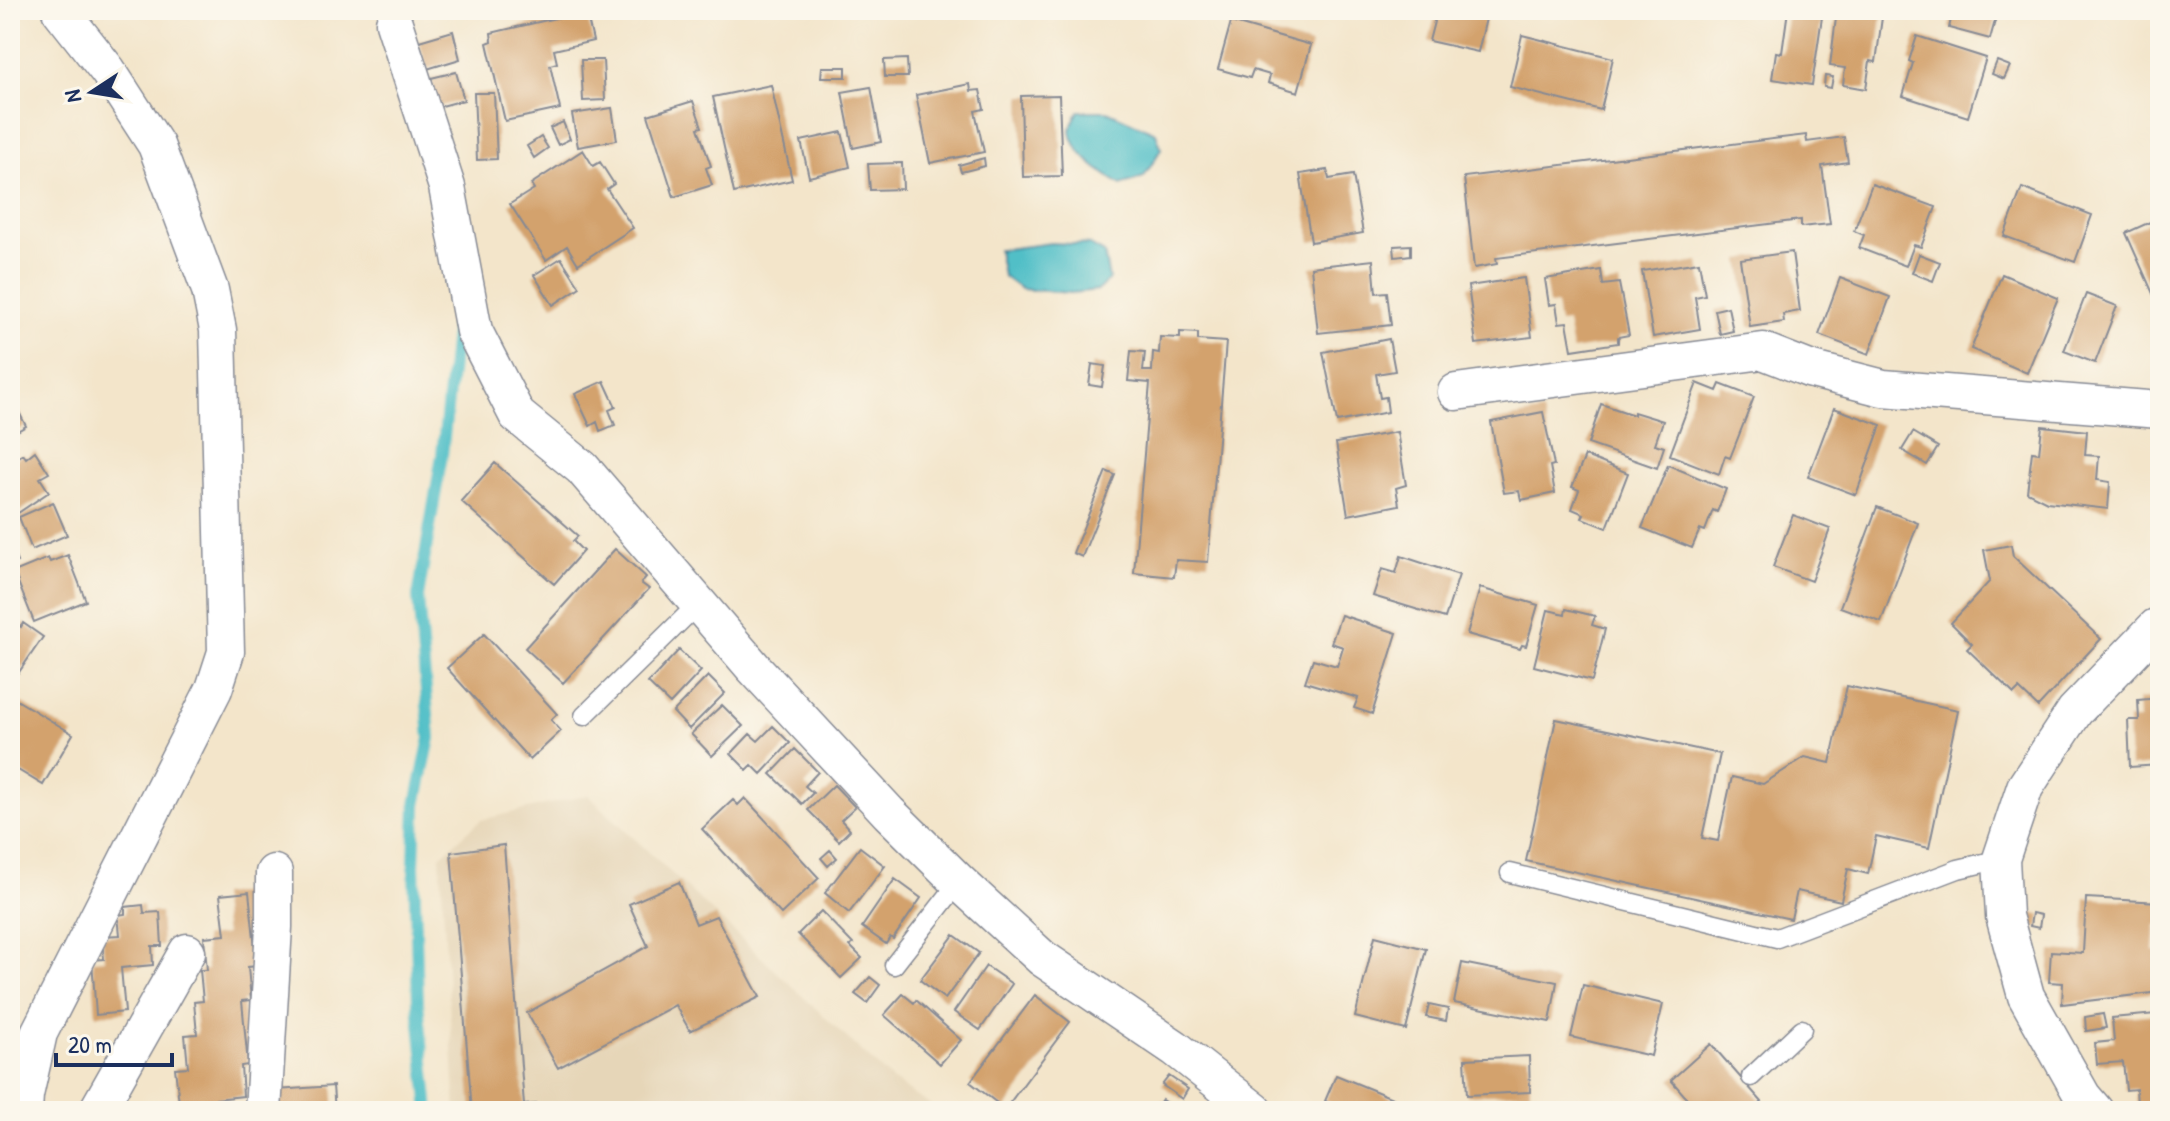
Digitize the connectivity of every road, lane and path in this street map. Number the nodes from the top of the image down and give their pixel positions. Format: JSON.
{"nodes":[{"id":1,"x":60,"y":10,"type":"edge"},
{"id":2,"x":394,"y":23,"type":"dead end"},
{"id":3,"x":1456,"y":392,"type":"dead end"},
{"id":4,"x":2160,"y":410,"type":"edge"},
{"id":5,"x":698,"y":604,"type":"junction"},
{"id":6,"x":2160,"y":627,"type":"edge"},
{"id":7,"x":584,"y":716,"type":"dead end"},
{"id":8,"x":2001,"y":859,"type":"junction"},
{"id":9,"x":274,"y":873,"type":"dead end"},
{"id":10,"x":1510,"y":873,"type":"dead end"},
{"id":11,"x":959,"y":882,"type":"junction"},
{"id":12,"x":187,"y":952,"type":"dead end"},
{"id":13,"x":894,"y":965,"type":"dead end"},
{"id":14,"x":1802,"y":1029,"type":"dead end"},
{"id":15,"x":1751,"y":1077,"type":"dead end"},
{"id":16,"x":24,"y":1111,"type":"edge"},
{"id":17,"x":97,"y":1111,"type":"edge"},
{"id":18,"x":263,"y":1111,"type":"edge"},
{"id":19,"x":1255,"y":1111,"type":"edge"},
{"id":20,"x":2095,"y":1111,"type":"edge"}],
"edges":[{"from":1,"to":16,"type":"street"},
{"from":2,"to":5,"type":"street"},
{"from":3,"to":4,"type":"street"},
{"from":5,"to":7,"type":"lane"},
{"from":5,"to":11,"type":"street"},
{"from":6,"to":8,"type":"street"},
{"from":8,"to":10,"type":"lane"},
{"from":8,"to":20,"type":"street"},
{"from":9,"to":18,"type":"street"},
{"from":11,"to":13,"type":"lane"},
{"from":11,"to":19,"type":"street"},
{"from":12,"to":17,"type":"street"},
{"from":14,"to":15,"type":"lane"}]}
